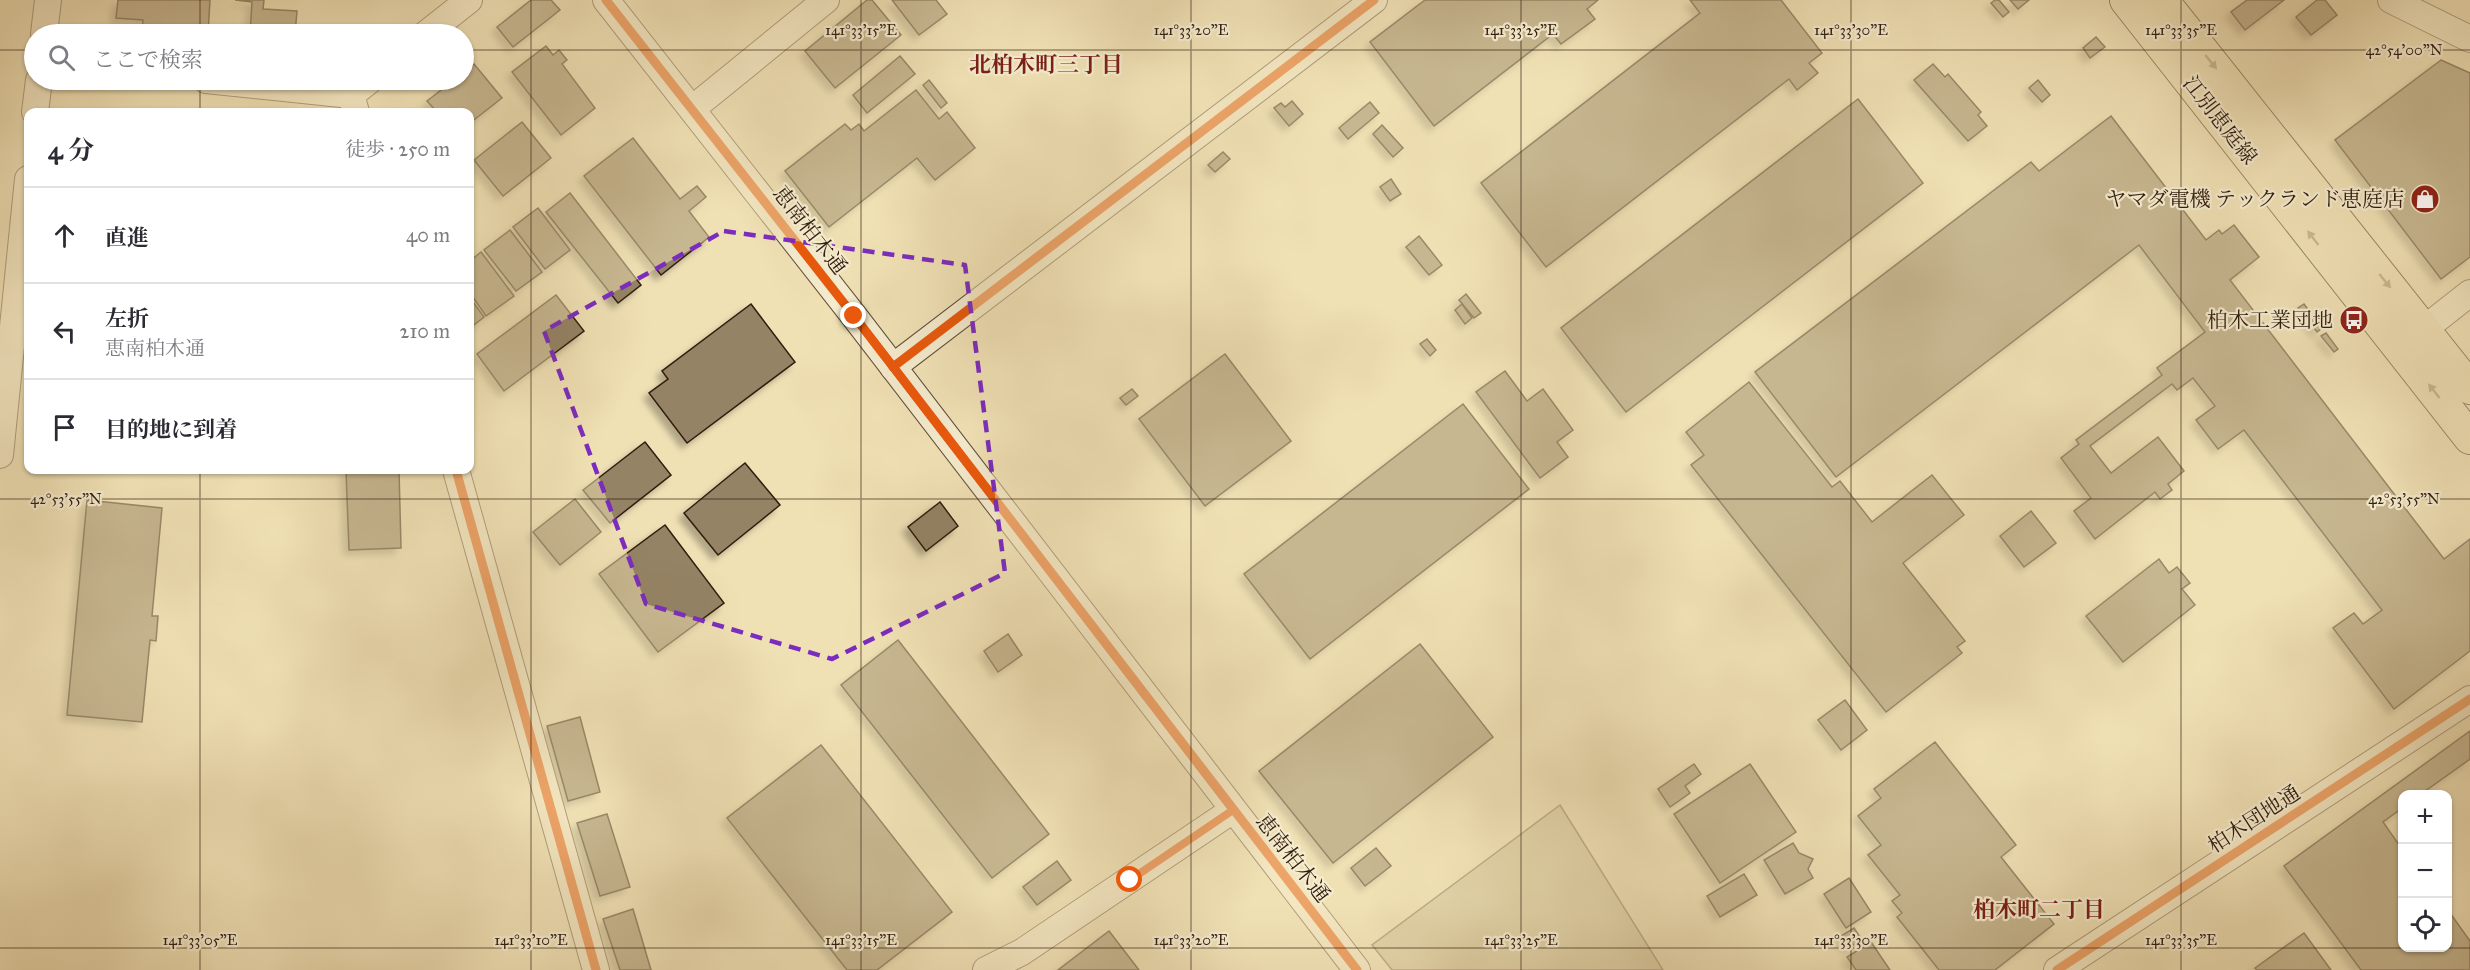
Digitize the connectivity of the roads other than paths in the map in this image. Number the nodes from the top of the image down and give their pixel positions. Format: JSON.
{"nodes":[{"id":1,"x":48,"y":0,"type":"edge"},
{"id":2,"x":469,"y":0,"type":"edge"},
{"id":3,"x":606,"y":0,"type":"edge"},
{"id":4,"x":826,"y":0,"type":"edge"},
{"id":5,"x":1374,"y":0,"type":"edge"},
{"id":6,"x":2126,"y":0,"type":"edge"},
{"id":7,"x":2162,"y":0,"type":"edge"},
{"id":8,"x":2398,"y":2,"type":"edge"},
{"id":9,"x":45,"y":24,"type":"edge"},
{"id":10,"x":439,"y":24,"type":"edge"},
{"id":11,"x":2470,"y":39,"type":"edge"},
{"id":12,"x":38,"y":90,"type":"edge"},
{"id":13,"x":302,"y":90,"type":"edge"},
{"id":14,"x":359,"y":96,"type":"edge"},
{"id":15,"x":36,"y":108,"type":"edge"},
{"id":16,"x":692,"y":109,"type":"junction"},
{"id":17,"x":24,"y":218,"type":"edge"},
{"id":18,"x":2470,"y":293,"type":"edge"},
{"id":19,"x":2412,"y":338,"type":"junction"},
{"id":20,"x":893,"y":367,"type":"junction"},
{"id":21,"x":2470,"y":388,"type":"edge"},
{"id":22,"x":2470,"y":438,"type":"edge"},
{"id":23,"x":0,"y":455,"type":"edge"},
{"id":24,"x":457,"y":474,"type":"edge"},
{"id":25,"x":2470,"y":699,"type":"edge"},
{"id":26,"x":1233,"y":810,"type":"junction"},
{"id":27,"x":596,"y":970,"type":"edge"},
{"id":28,"x":986,"y":970,"type":"edge"},
{"id":29,"x":1357,"y":970,"type":"edge"},
{"id":30,"x":2058,"y":970,"type":"edge"}],
"edges":[{"from":1,"to":9,"type":"street"},
{"from":2,"to":10,"type":"street"},
{"from":3,"to":16,"type":"street","name":"恵南柏木通"},
{"from":4,"to":16,"type":"street"},
{"from":5,"to":20,"type":"street"},
{"from":19,"to":6,"type":"main road","name":"江別恵庭線","one_way":true},
{"from":7,"to":19,"type":"main road","name":"江別恵庭線","one_way":true},
{"from":8,"to":11,"type":"street"},
{"from":12,"to":15,"type":"street"},
{"from":13,"to":14,"type":"street"},
{"from":16,"to":20,"type":"street","name":"恵南柏木通"},
{"from":17,"to":23,"type":"street"},
{"from":18,"to":19,"type":"street"},
{"from":19,"to":21,"type":"main road","name":"江別恵庭線"},
{"from":22,"to":19,"type":"main road","name":"江別恵庭線","one_way":true},
{"from":20,"to":26,"type":"street","name":"恵南柏木通"},
{"from":24,"to":27,"type":"street"},
{"from":25,"to":30,"type":"street","name":"柏木団地通"},
{"from":26,"to":28,"type":"street"},
{"from":26,"to":29,"type":"street","name":"恵南柏木通"}]}
